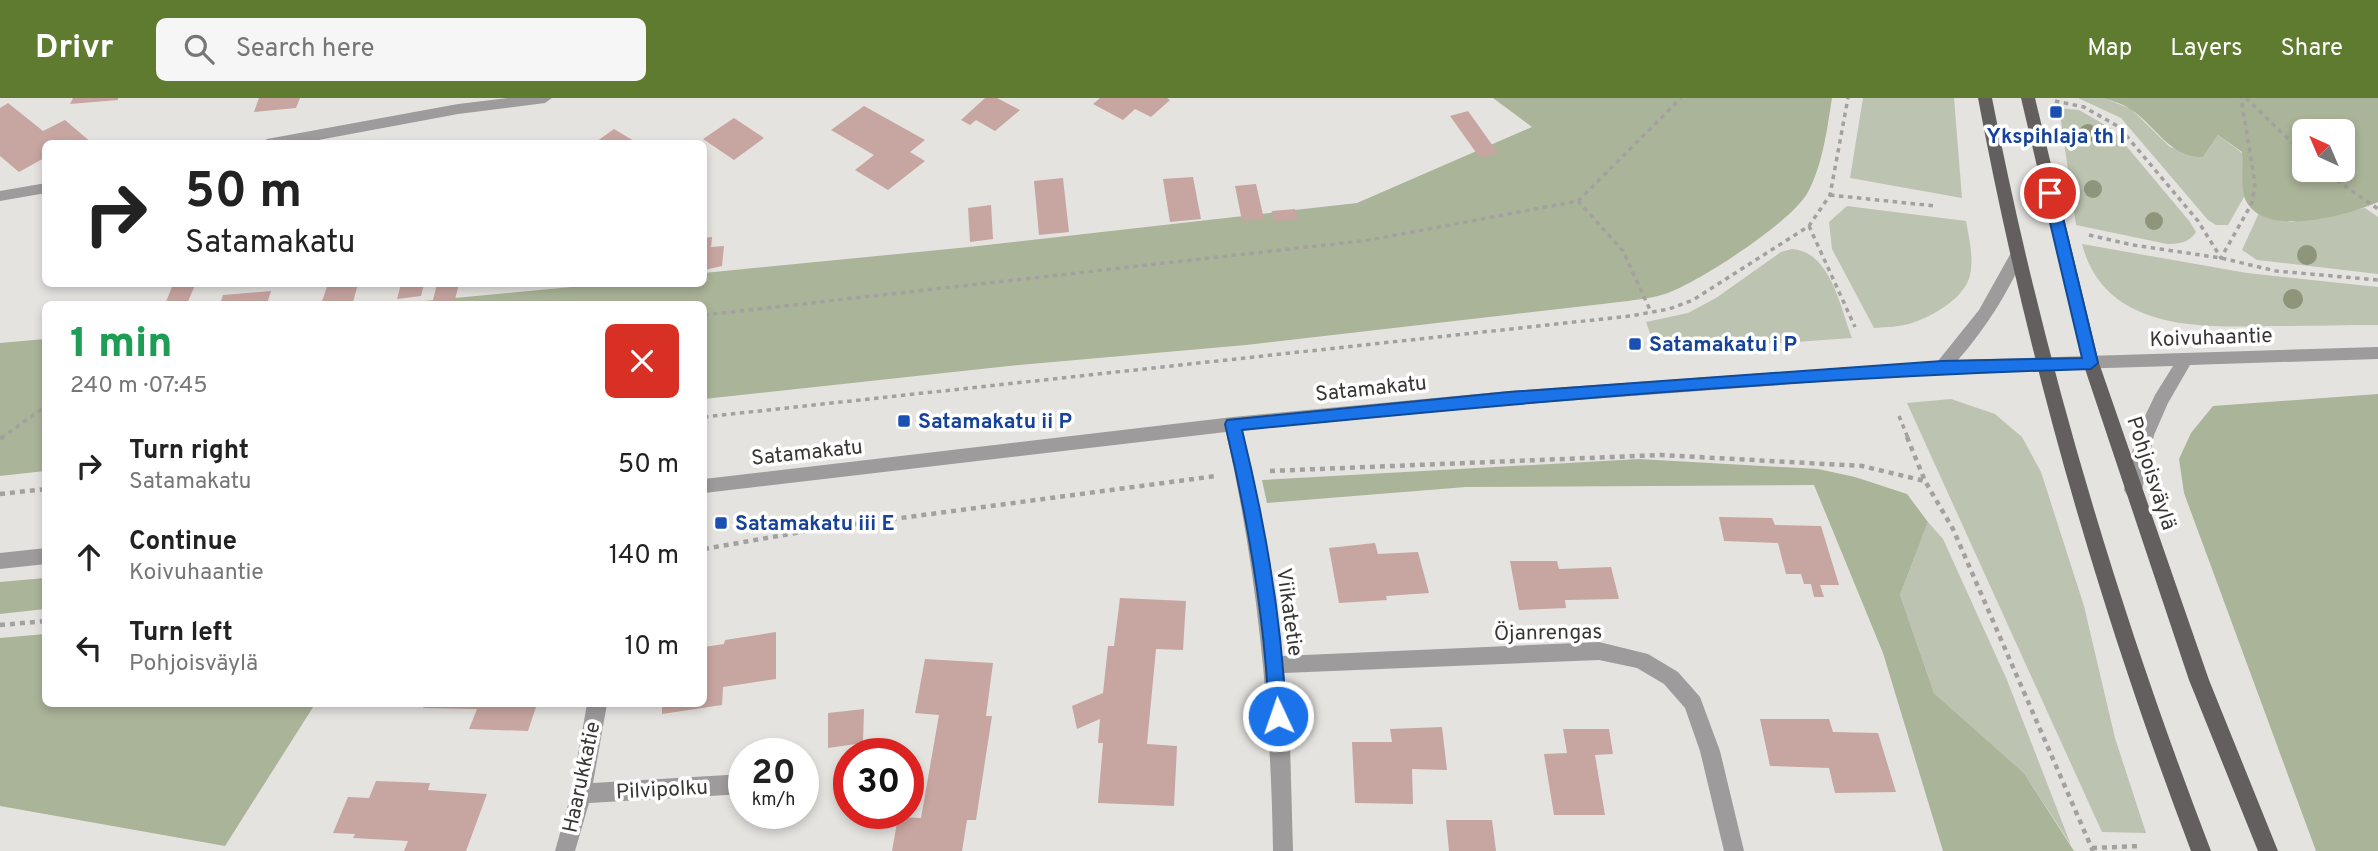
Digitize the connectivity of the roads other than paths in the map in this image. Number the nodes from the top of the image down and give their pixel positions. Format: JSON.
{"nodes":[{"id":1,"x":545,"y":98,"type":"edge"},
{"id":2,"x":1985,"y":98,"type":"edge"},
{"id":3,"x":2035,"y":99,"type":"edge"},
{"id":4,"x":289,"y":140,"type":"edge"},
{"id":5,"x":42,"y":189,"type":"edge"},
{"id":6,"x":0,"y":196,"type":"edge"},
{"id":7,"x":2017,"y":256,"type":"junction"},
{"id":8,"x":2378,"y":353,"type":"edge"},
{"id":9,"x":2184,"y":362,"type":"junction"},
{"id":10,"x":2091,"y":363,"type":"junction"},
{"id":11,"x":2045,"y":364,"type":"junction"},
{"id":12,"x":1942,"y":367,"type":"junction"},
{"id":13,"x":1233,"y":424,"type":"junction"},
{"id":14,"x":707,"y":486,"type":"edge"},
{"id":15,"x":2133,"y":491,"type":"junction"},
{"id":16,"x":42,"y":556,"type":"edge"},
{"id":17,"x":0,"y":561,"type":"edge"},
{"id":18,"x":1275,"y":665,"type":"junction"},
{"id":19,"x":596,"y":707,"type":"edge"},
{"id":20,"x":728,"y":786,"type":"edge"},
{"id":21,"x":580,"y":794,"type":"junction"},
{"id":22,"x":565,"y":851,"type":"edge"},
{"id":23,"x":1283,"y":851,"type":"edge"},
{"id":24,"x":1734,"y":851,"type":"edge"},
{"id":25,"x":2202,"y":851,"type":"edge"},
{"id":26,"x":2269,"y":851,"type":"edge"}],
"edges":[{"from":1,"to":4,"type":"street"},
{"from":2,"to":7,"type":"main road"},
{"from":3,"to":10,"type":"main road","name":"Pohjoisväylä"},
{"from":5,"to":6,"type":"street"},
{"from":7,"to":11,"type":"main road"},
{"from":7,"to":12,"type":"street"},
{"from":8,"to":9,"type":"street","name":"Koivuhaantie"},
{"from":9,"to":10,"type":"street","name":"Koivuhaantie"},
{"from":9,"to":15,"type":"street"},
{"from":10,"to":11,"type":"street","name":"Koivuhaantie"},
{"from":10,"to":15,"type":"main road","name":"Pohjoisväylä"},
{"from":11,"to":12,"type":"street","name":"Satamakatu"},
{"from":11,"to":25,"type":"main road"},
{"from":12,"to":13,"type":"street","name":"Satamakatu"},
{"from":13,"to":14,"type":"street","name":"Satamakatu"},
{"from":13,"to":18,"type":"street","name":"Viikatetie"},
{"from":15,"to":26,"type":"main road","name":"Pohjoisväylä"},
{"from":16,"to":17,"type":"street"},
{"from":18,"to":23,"type":"street","name":"Viikatetie"},
{"from":18,"to":24,"type":"street","name":"Öjanrengas"},
{"from":19,"to":21,"type":"street","name":"Haarukkatie"},
{"from":20,"to":21,"type":"street","name":"Pilvipolku"},
{"from":21,"to":22,"type":"street","name":"Haarukkatie"}]}
